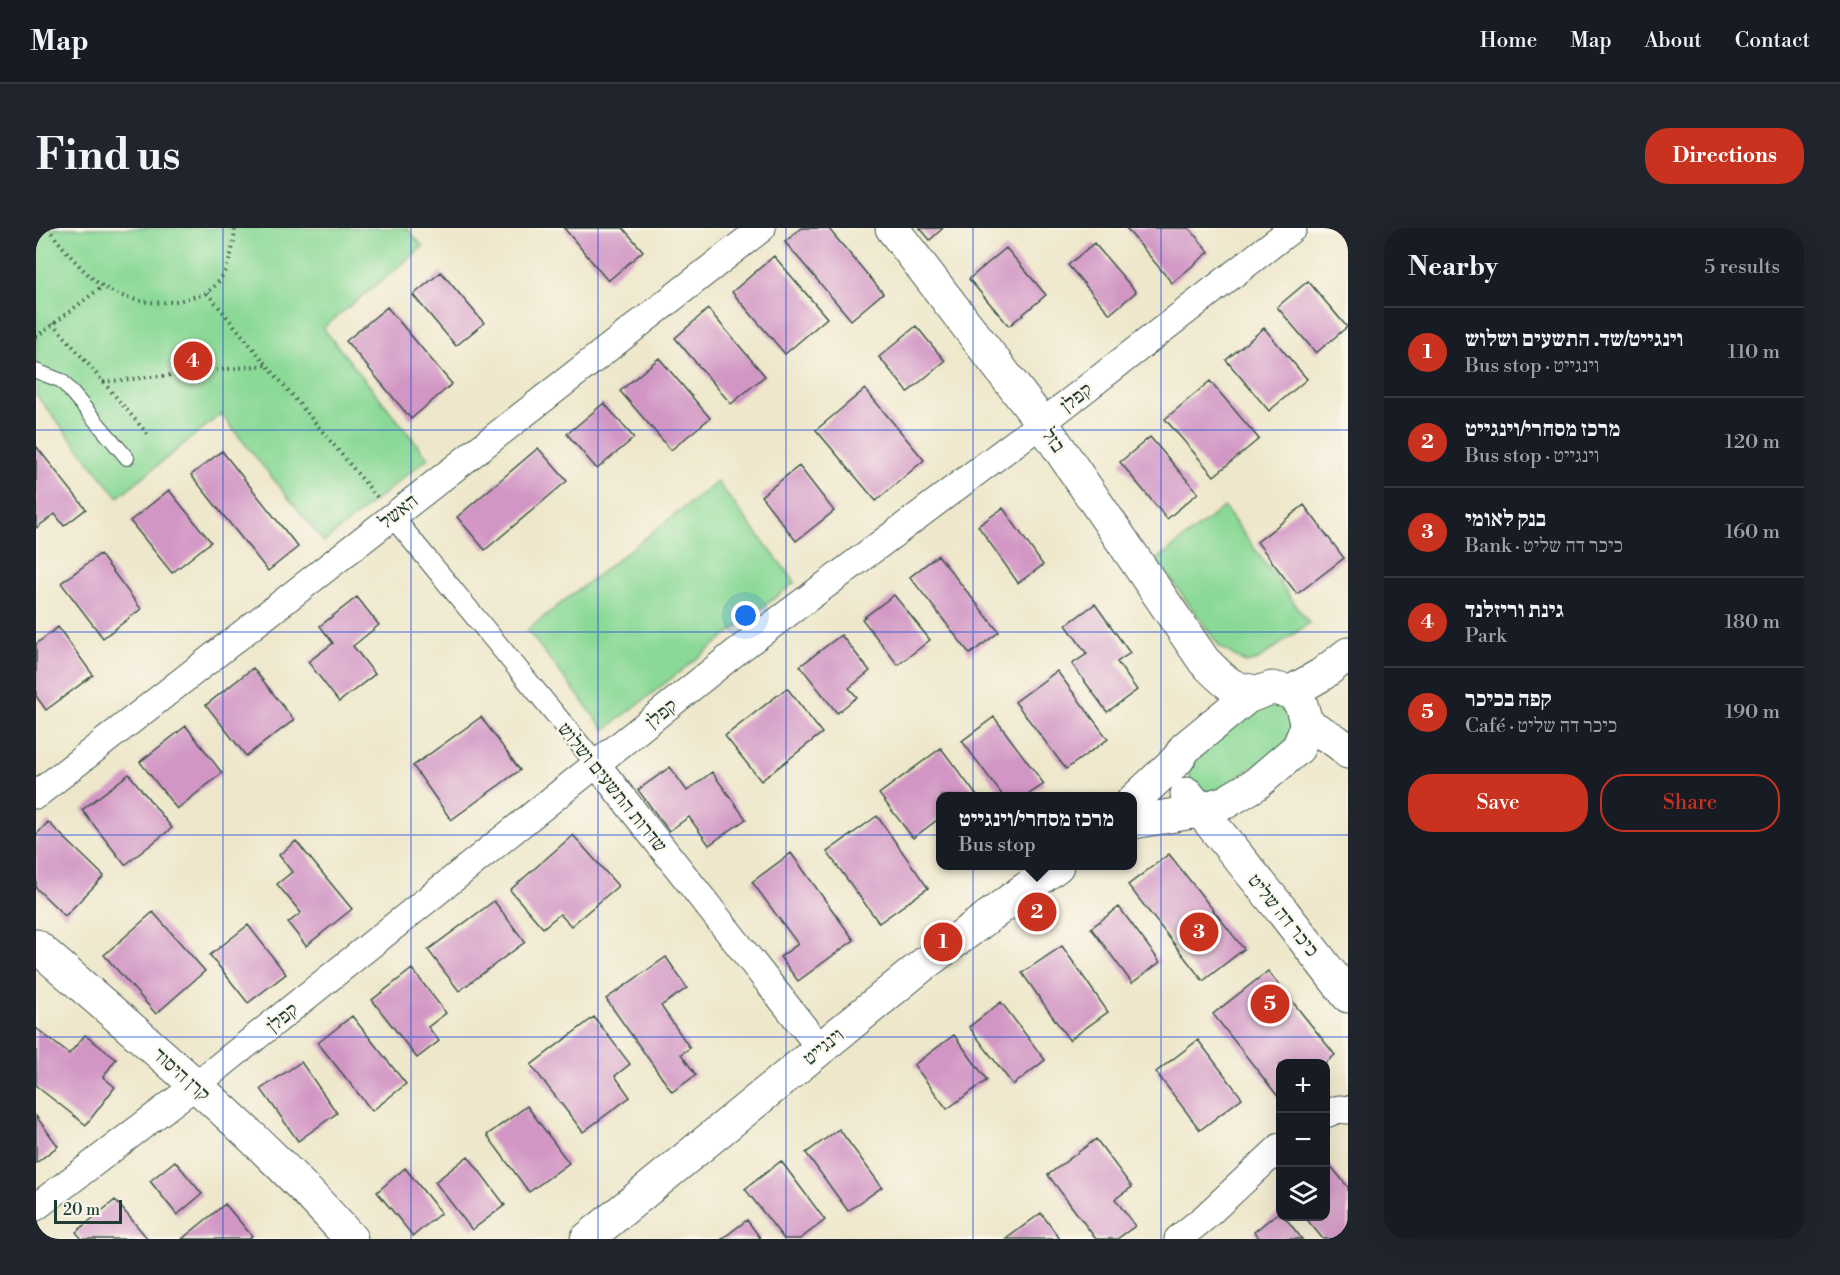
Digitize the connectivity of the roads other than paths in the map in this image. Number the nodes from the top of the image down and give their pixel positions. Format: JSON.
{"nodes":[{"id":1,"x":762,"y":228,"type":"edge"},
{"id":2,"x":892,"y":228,"type":"edge"},
{"id":3,"x":1293,"y":228,"type":"edge"},
{"id":4,"x":36,"y":371,"type":"edge"},
{"id":5,"x":1042,"y":423,"type":"junction"},
{"id":6,"x":127,"y":458,"type":"dead end"},
{"id":7,"x":397,"y":522,"type":"junction"},
{"id":8,"x":1348,"y":654,"type":"edge"},
{"id":9,"x":1204,"y":661,"type":"junction"},
{"id":10,"x":1289,"y":702,"type":"junction"},
{"id":11,"x":1188,"y":747,"type":"junction"},
{"id":12,"x":1348,"y":752,"type":"edge"},
{"id":13,"x":597,"y":765,"type":"junction"},
{"id":14,"x":36,"y":795,"type":"edge"},
{"id":15,"x":1137,"y":797,"type":"edge"},
{"id":16,"x":1201,"y":811,"type":"junction"},
{"id":17,"x":1137,"y":821,"type":"edge"},
{"id":18,"x":1053,"y":870,"type":"edge"},
{"id":19,"x":36,"y":946,"type":"edge"},
{"id":20,"x":1348,"y":996,"type":"edge"},
{"id":21,"x":820,"y":1048,"type":"junction"},
{"id":22,"x":196,"y":1085,"type":"junction"},
{"id":23,"x":1348,"y":1110,"type":"edge"},
{"id":24,"x":1328,"y":1113,"type":"edge"},
{"id":25,"x":1276,"y":1153,"type":"edge"},
{"id":26,"x":36,"y":1207,"type":"edge"},
{"id":27,"x":323,"y":1207,"type":"junction"},
{"id":28,"x":587,"y":1237,"type":"edge"},
{"id":29,"x":351,"y":1239,"type":"edge"},
{"id":30,"x":366,"y":1239,"type":"edge"},
{"id":31,"x":1178,"y":1239,"type":"edge"}],
"edges":[{"from":1,"to":7,"type":"street","name":"האשל"},
{"from":2,"to":5,"type":"street","name":"בזל"},
{"from":3,"to":5,"type":"street","name":"קפלן"},
{"from":4,"to":6,"type":"lane"},
{"from":5,"to":9,"type":"street","name":"בזל"},
{"from":5,"to":13,"type":"street","name":"קפלן"},
{"from":7,"to":13,"type":"street","name":"שדרות התשעים ושלוש"},
{"from":7,"to":14,"type":"street","name":"האשל"},
{"from":8,"to":10,"type":"street"},
{"from":9,"to":10,"type":"street","name":"בזל"},
{"from":9,"to":11,"type":"street","name":"בזל"},
{"from":10,"to":11,"type":"street"},
{"from":10,"to":12,"type":"street"},
{"from":10,"to":16,"type":"street"},
{"from":11,"to":15,"type":"street"},
{"from":11,"to":16,"type":"street"},
{"from":13,"to":21,"type":"street","name":"שדרות התשעים ושלוש"},
{"from":13,"to":22,"type":"street","name":"קפלן"},
{"from":16,"to":17,"type":"street"},
{"from":16,"to":20,"type":"street","name":"כיכר דה שליט"},
{"from":18,"to":21,"type":"street","name":"וינגייט"},
{"from":19,"to":22,"type":"street","name":"קרן היסוד"},
{"from":21,"to":28,"type":"street","name":"וינגייט"},
{"from":22,"to":26,"type":"street","name":"קפלן"},
{"from":22,"to":27,"type":"street","name":"קרן היסוד"},
{"from":23,"to":24,"type":"street"},
{"from":25,"to":31,"type":"street"},
{"from":27,"to":29,"type":"street","name":"קרן היסוד"},
{"from":27,"to":30,"type":"street","name":"קרן היסוד"}]}
